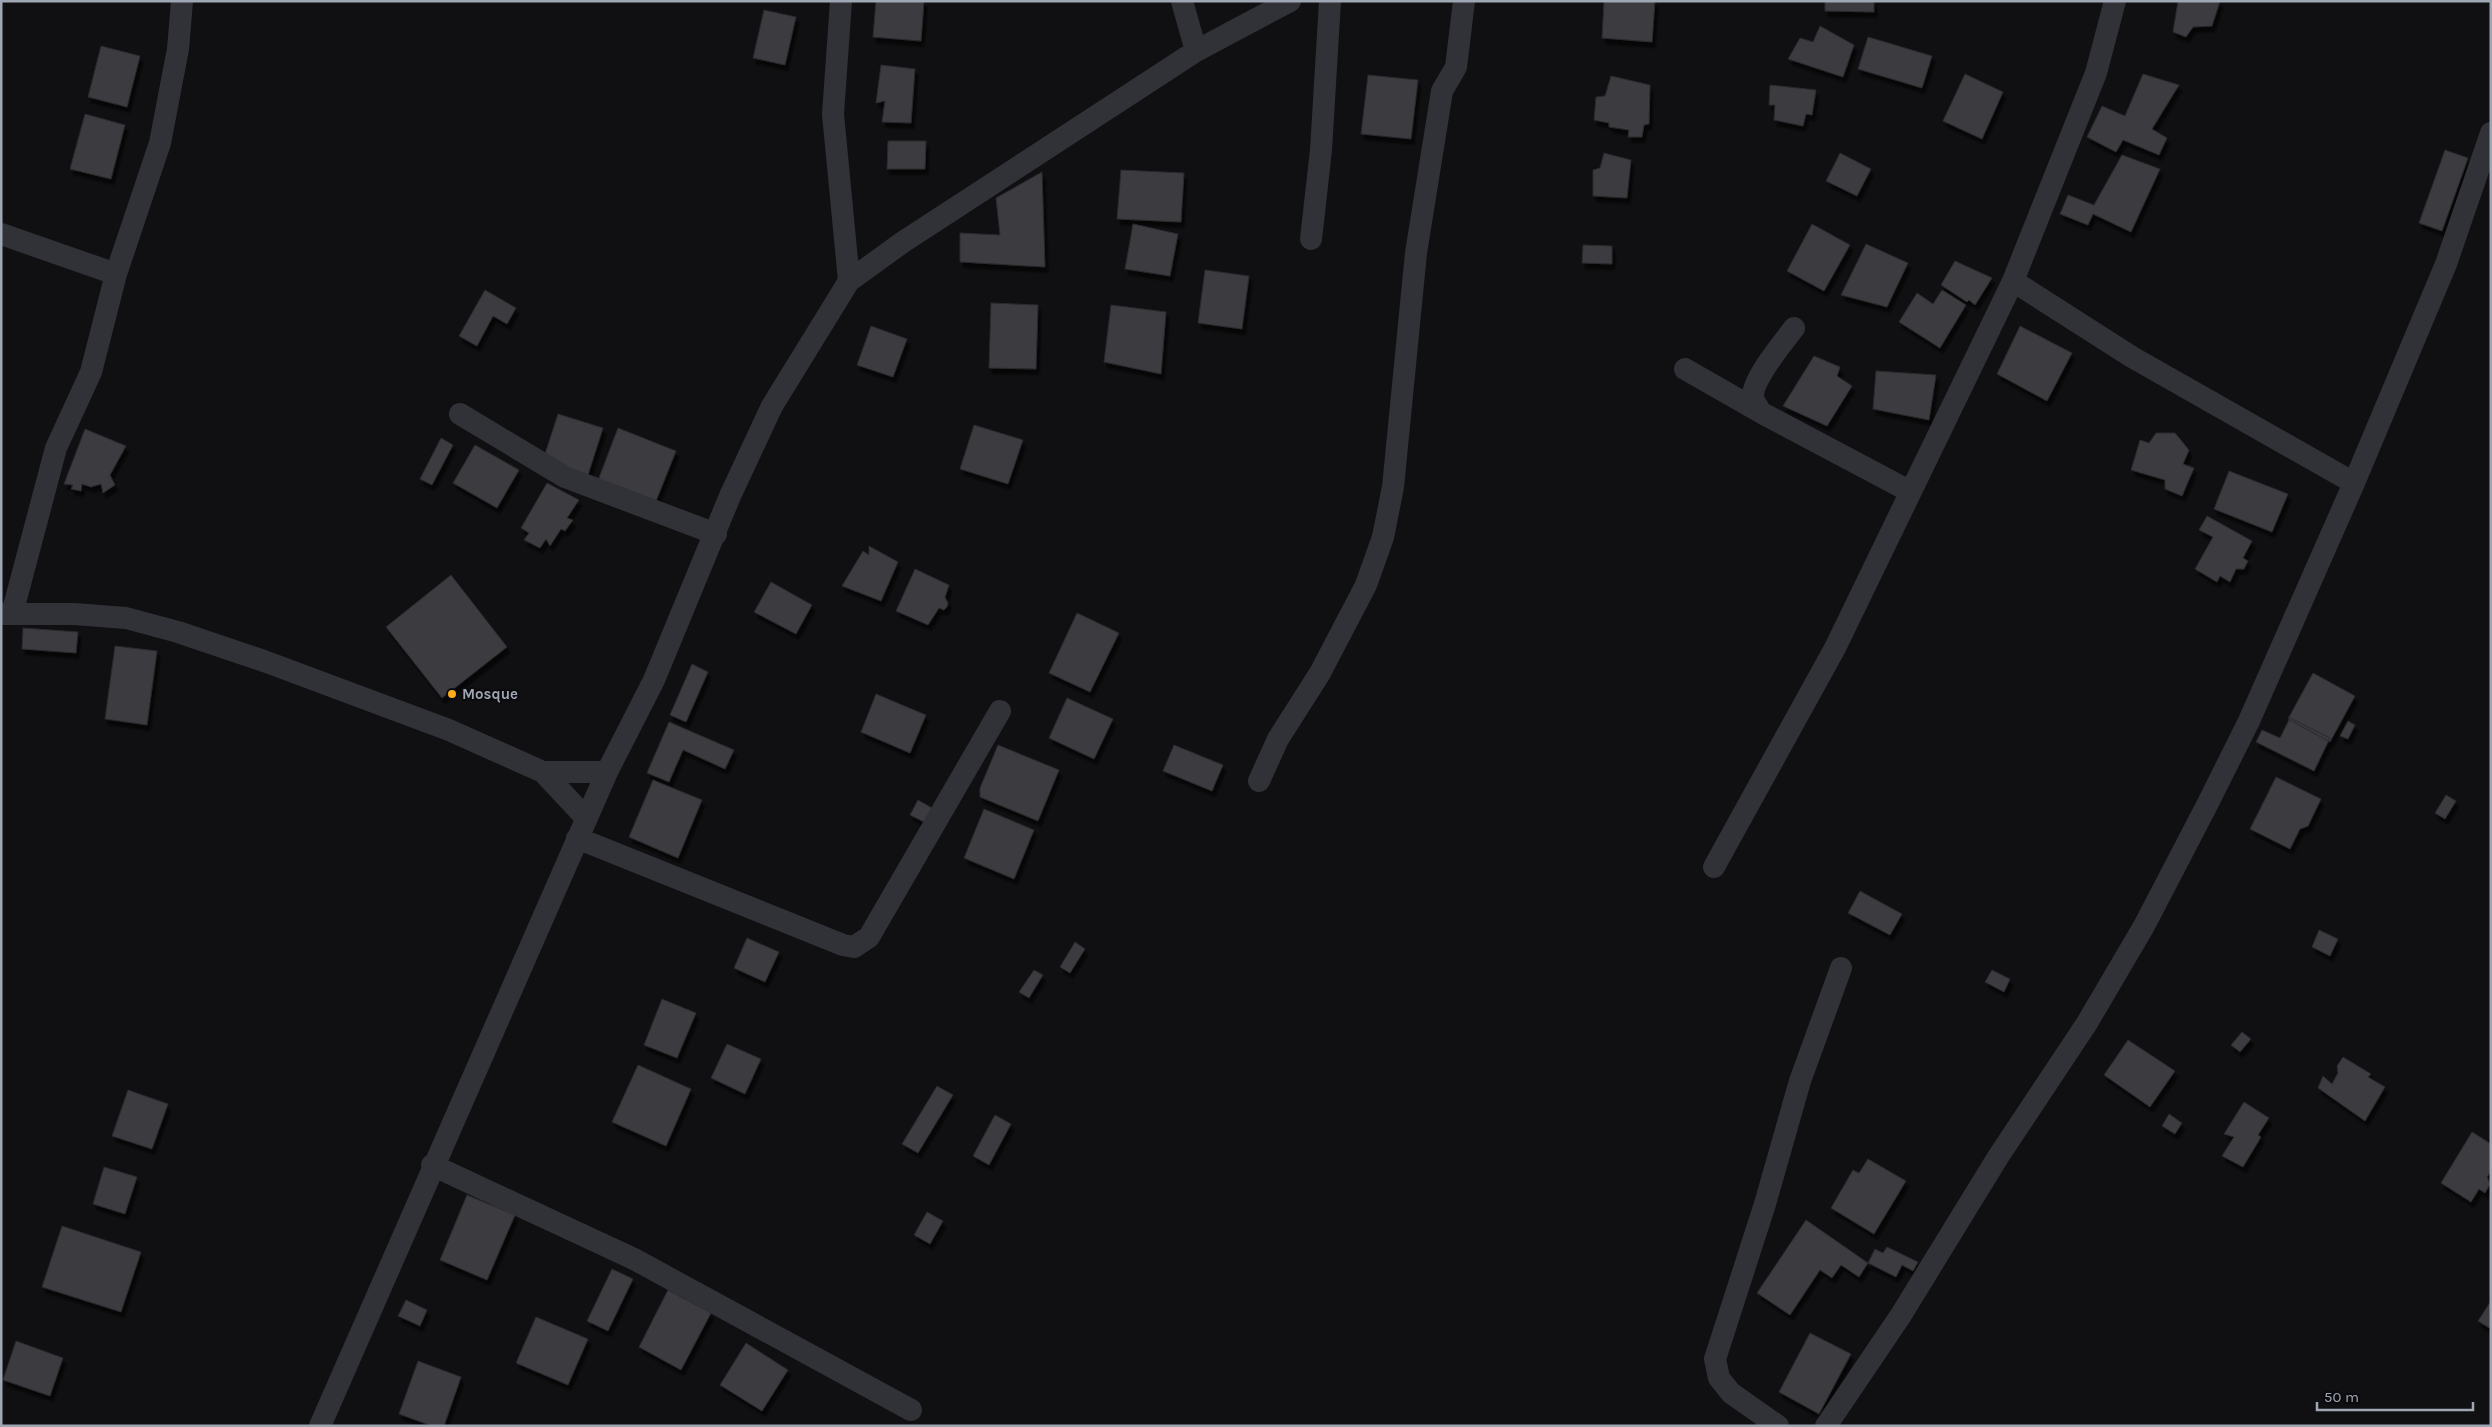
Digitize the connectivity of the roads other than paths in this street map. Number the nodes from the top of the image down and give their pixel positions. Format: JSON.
{"nodes":[{"id":1,"x":182,"y":1,"type":"edge"},
{"id":2,"x":840,"y":1,"type":"edge"},
{"id":3,"x":1182,"y":1,"type":"edge"},
{"id":4,"x":1290,"y":1,"type":"edge"},
{"id":5,"x":1330,"y":1,"type":"edge"},
{"id":6,"x":1464,"y":1,"type":"edge"},
{"id":7,"x":2115,"y":1,"type":"edge"},
{"id":8,"x":1196,"y":51,"type":"junction"},
{"id":9,"x":2491,"y":133,"type":"edge"},
{"id":10,"x":1,"y":234,"type":"edge"},
{"id":11,"x":1312,"y":239,"type":"dead end"},
{"id":12,"x":116,"y":274,"type":"junction"},
{"id":13,"x":849,"y":281,"type":"junction"},
{"id":14,"x":2013,"y":281,"type":"junction"},
{"id":15,"x":1794,"y":328,"type":"dead end"},
{"id":16,"x":1685,"y":369,"type":"dead end"},
{"id":17,"x":460,"y":414,"type":"dead end"},
{"id":18,"x":1762,"y":414,"type":"junction"},
{"id":19,"x":2354,"y":484,"type":"junction"},
{"id":20,"x":1909,"y":491,"type":"junction"},
{"id":21,"x":716,"y":534,"type":"junction"},
{"id":22,"x":7,"y":614,"type":"edge"},
{"id":23,"x":1000,"y":711,"type":"dead end"},
{"id":24,"x":543,"y":772,"type":"junction"},
{"id":25,"x":607,"y":772,"type":"junction"},
{"id":26,"x":1259,"y":781,"type":"dead end"},
{"id":27,"x":582,"y":828,"type":"junction"},
{"id":28,"x":1714,"y":866,"type":"dead end"},
{"id":29,"x":1841,"y":968,"type":"dead end"},
{"id":30,"x":432,"y":1165,"type":"junction"},
{"id":31,"x":911,"y":1410,"type":"dead end"},
{"id":32,"x":320,"y":1426,"type":"edge"},
{"id":33,"x":1778,"y":1426,"type":"edge"},
{"id":34,"x":1826,"y":1426,"type":"edge"}],
"edges":[{"from":1,"to":12,"type":"street"},
{"from":2,"to":13,"type":"street"},
{"from":3,"to":8,"type":"street"},
{"from":4,"to":8,"type":"street"},
{"from":5,"to":11,"type":"street"},
{"from":6,"to":26,"type":"street"},
{"from":7,"to":14,"type":"street"},
{"from":8,"to":13,"type":"street"},
{"from":9,"to":19,"type":"street"},
{"from":10,"to":12,"type":"street"},
{"from":12,"to":22,"type":"street"},
{"from":13,"to":21,"type":"street"},
{"from":14,"to":19,"type":"street"},
{"from":14,"to":20,"type":"street"},
{"from":15,"to":18,"type":"street"},
{"from":16,"to":18,"type":"street"},
{"from":17,"to":21,"type":"street"},
{"from":18,"to":20,"type":"street"},
{"from":19,"to":34,"type":"street"},
{"from":20,"to":28,"type":"street"},
{"from":21,"to":25,"type":"street"},
{"from":22,"to":24,"type":"street"},
{"from":23,"to":27,"type":"street"},
{"from":24,"to":25,"type":"street"},
{"from":24,"to":27,"type":"street"},
{"from":25,"to":27,"type":"street"},
{"from":27,"to":30,"type":"street"},
{"from":29,"to":33,"type":"street"},
{"from":30,"to":31,"type":"street"},
{"from":30,"to":32,"type":"street"}]}
